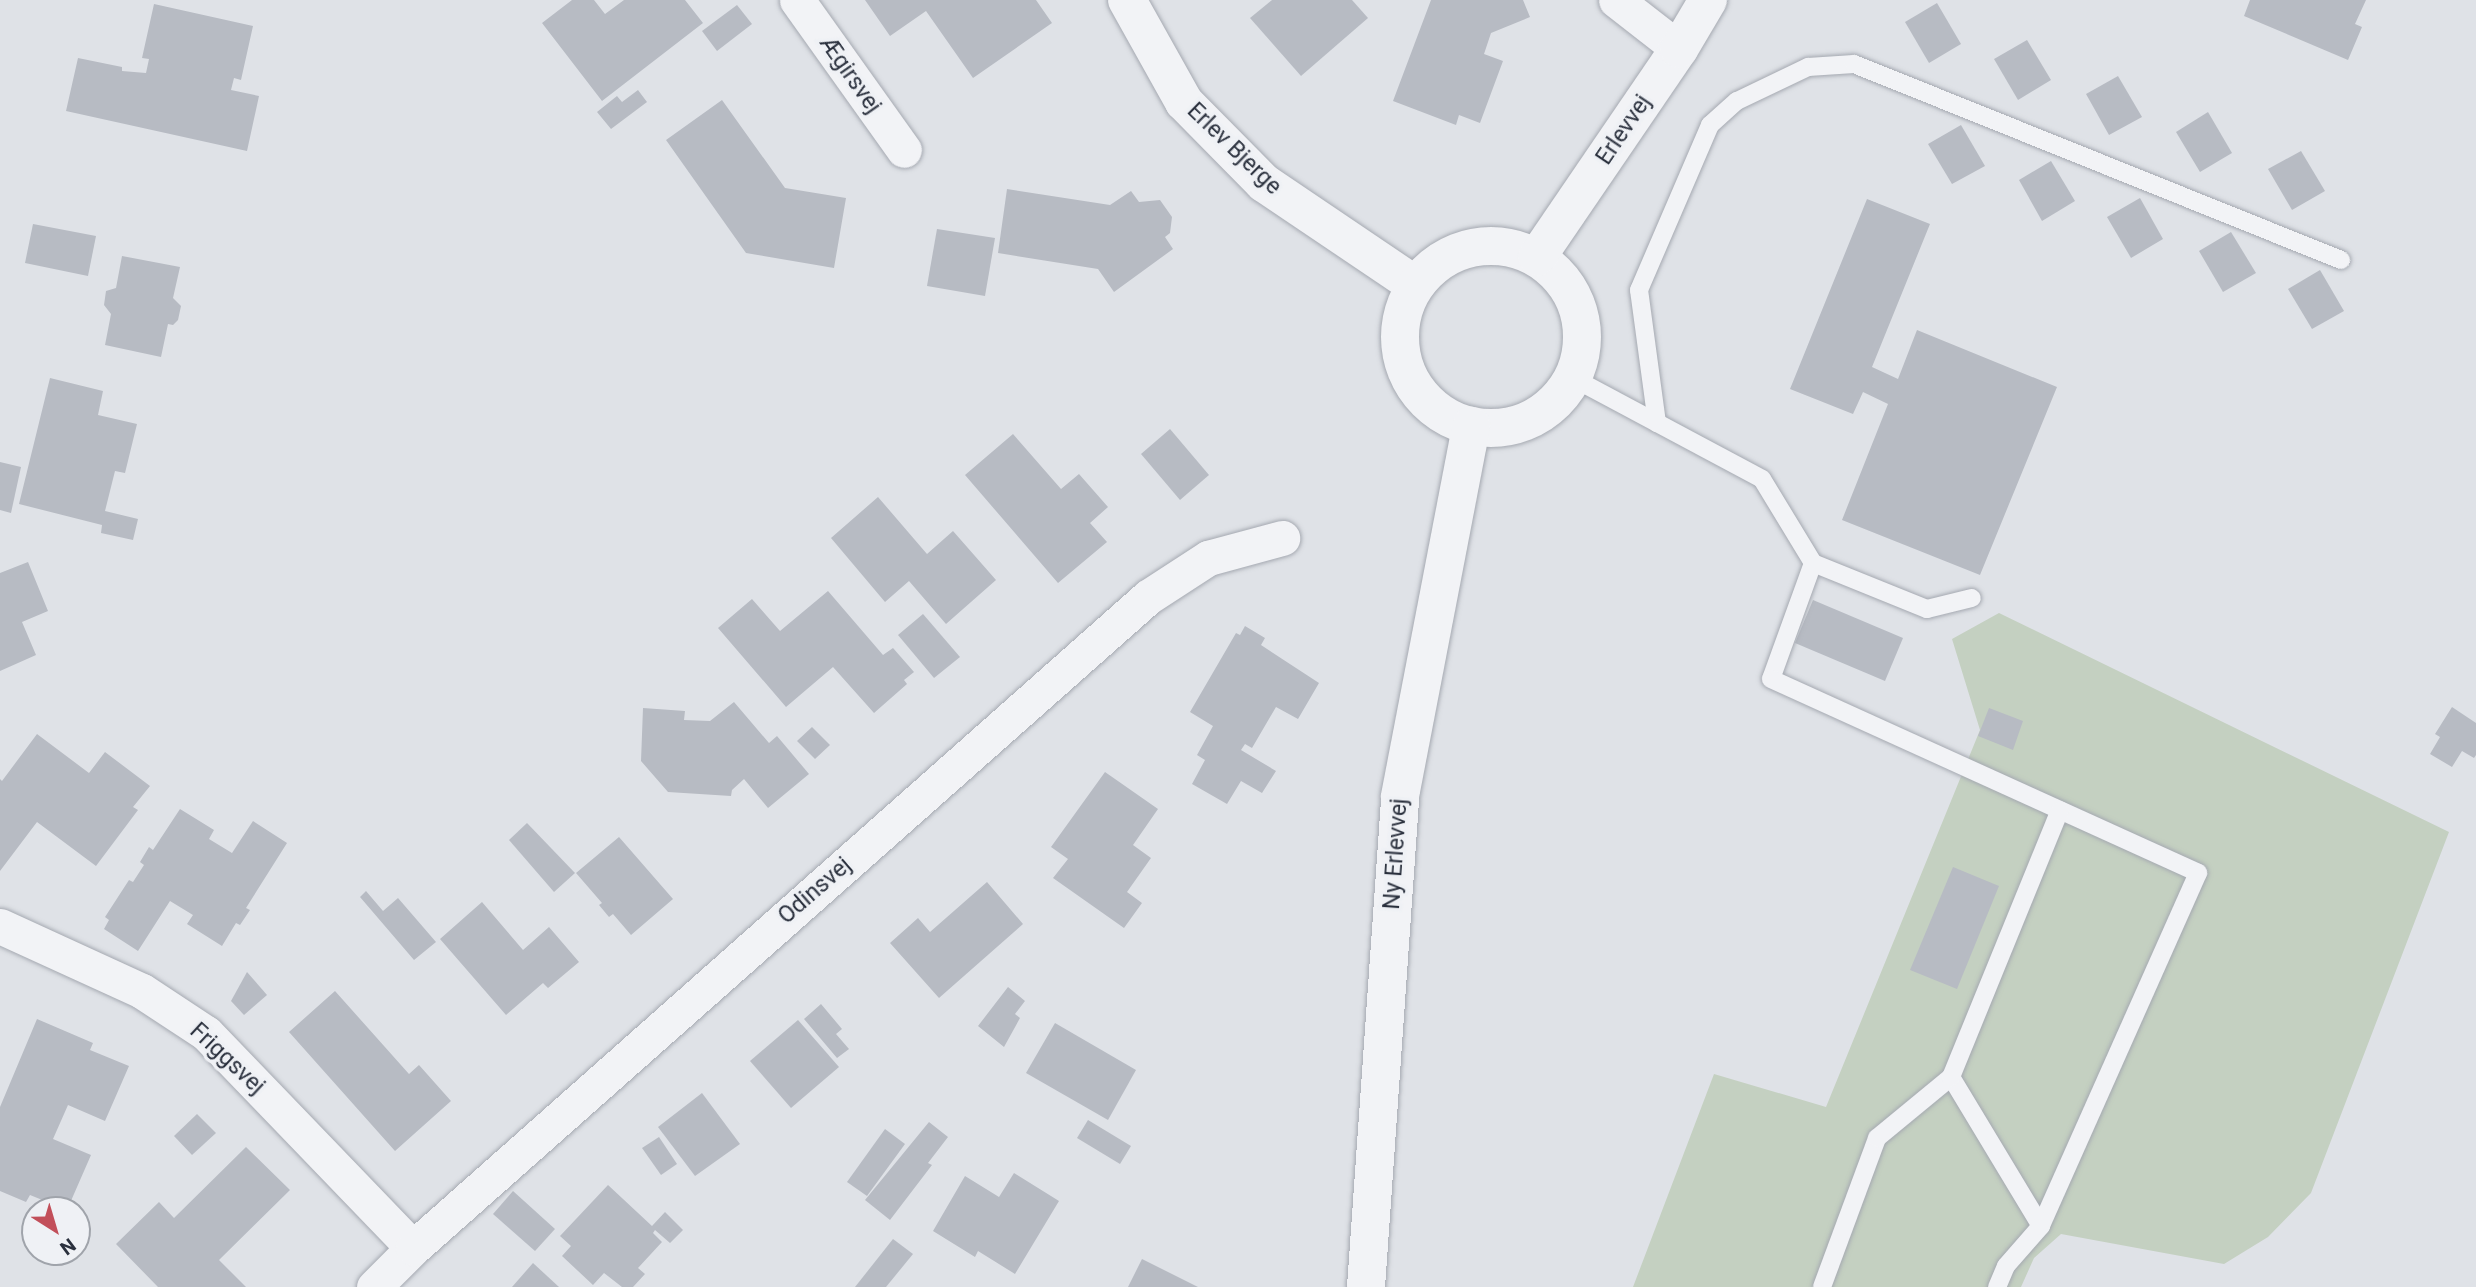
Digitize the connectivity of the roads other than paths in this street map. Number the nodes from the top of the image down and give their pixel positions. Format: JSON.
{"nodes":[{"id":1,"x":797,"y":0,"type":"edge"},
{"id":2,"x":1127,"y":0,"type":"edge"},
{"id":3,"x":1616,"y":0,"type":"edge"},
{"id":4,"x":1708,"y":0,"type":"edge"},
{"id":5,"x":1679,"y":49,"type":"junction"},
{"id":6,"x":904,"y":150,"type":"dead end"},
{"id":7,"x":1537,"y":257,"type":"junction"},
{"id":8,"x":2342,"y":260,"type":"dead end"},
{"id":9,"x":1415,"y":285,"type":"junction"},
{"id":10,"x":1573,"y":378,"type":"junction"},
{"id":11,"x":1657,"y":423,"type":"junction"},
{"id":12,"x":1471,"y":426,"type":"junction"},
{"id":13,"x":1282,"y":538,"type":"dead end"},
{"id":14,"x":1813,"y":563,"type":"junction"},
{"id":15,"x":1972,"y":598,"type":"dead end"},
{"id":16,"x":2060,"y":810,"type":"junction"},
{"id":17,"x":0,"y":926,"type":"edge"},
{"id":18,"x":1951,"y":1077,"type":"junction"},
{"id":19,"x":2041,"y":1226,"type":"junction"},
{"id":20,"x":413,"y":1248,"type":"junction"},
{"id":21,"x":374,"y":1287,"type":"edge"},
{"id":22,"x":1366,"y":1287,"type":"edge"},
{"id":23,"x":1822,"y":1287,"type":"edge"},
{"id":24,"x":1997,"y":1287,"type":"edge"}],
"edges":[{"from":1,"to":6,"type":"street","name":"Ægirsvej"},
{"from":2,"to":9,"type":"street","name":"Erlev Bjerge"},
{"from":3,"to":5,"type":"street"},
{"from":4,"to":5,"type":"street","name":"Erlevvej"},
{"from":5,"to":7,"type":"street","name":"Erlevvej"},
{"from":7,"to":9,"type":"street"},
{"from":7,"to":10,"type":"street"},
{"from":8,"to":11,"type":"lane"},
{"from":9,"to":12,"type":"street"},
{"from":10,"to":11,"type":"lane"},
{"from":10,"to":12,"type":"street"},
{"from":11,"to":14,"type":"lane"},
{"from":12,"to":22,"type":"street","name":"Ny Erlevvej"},
{"from":13,"to":20,"type":"street","name":"Odinsvej"},
{"from":14,"to":15,"type":"lane"},
{"from":14,"to":16,"type":"lane"},
{"from":16,"to":18,"type":"lane"},
{"from":16,"to":19,"type":"lane"},
{"from":17,"to":20,"type":"street","name":"Friggsvej"},
{"from":18,"to":19,"type":"lane"},
{"from":18,"to":23,"type":"lane"},
{"from":19,"to":24,"type":"lane"},
{"from":20,"to":21,"type":"street","name":"Odinsvej"}]}
